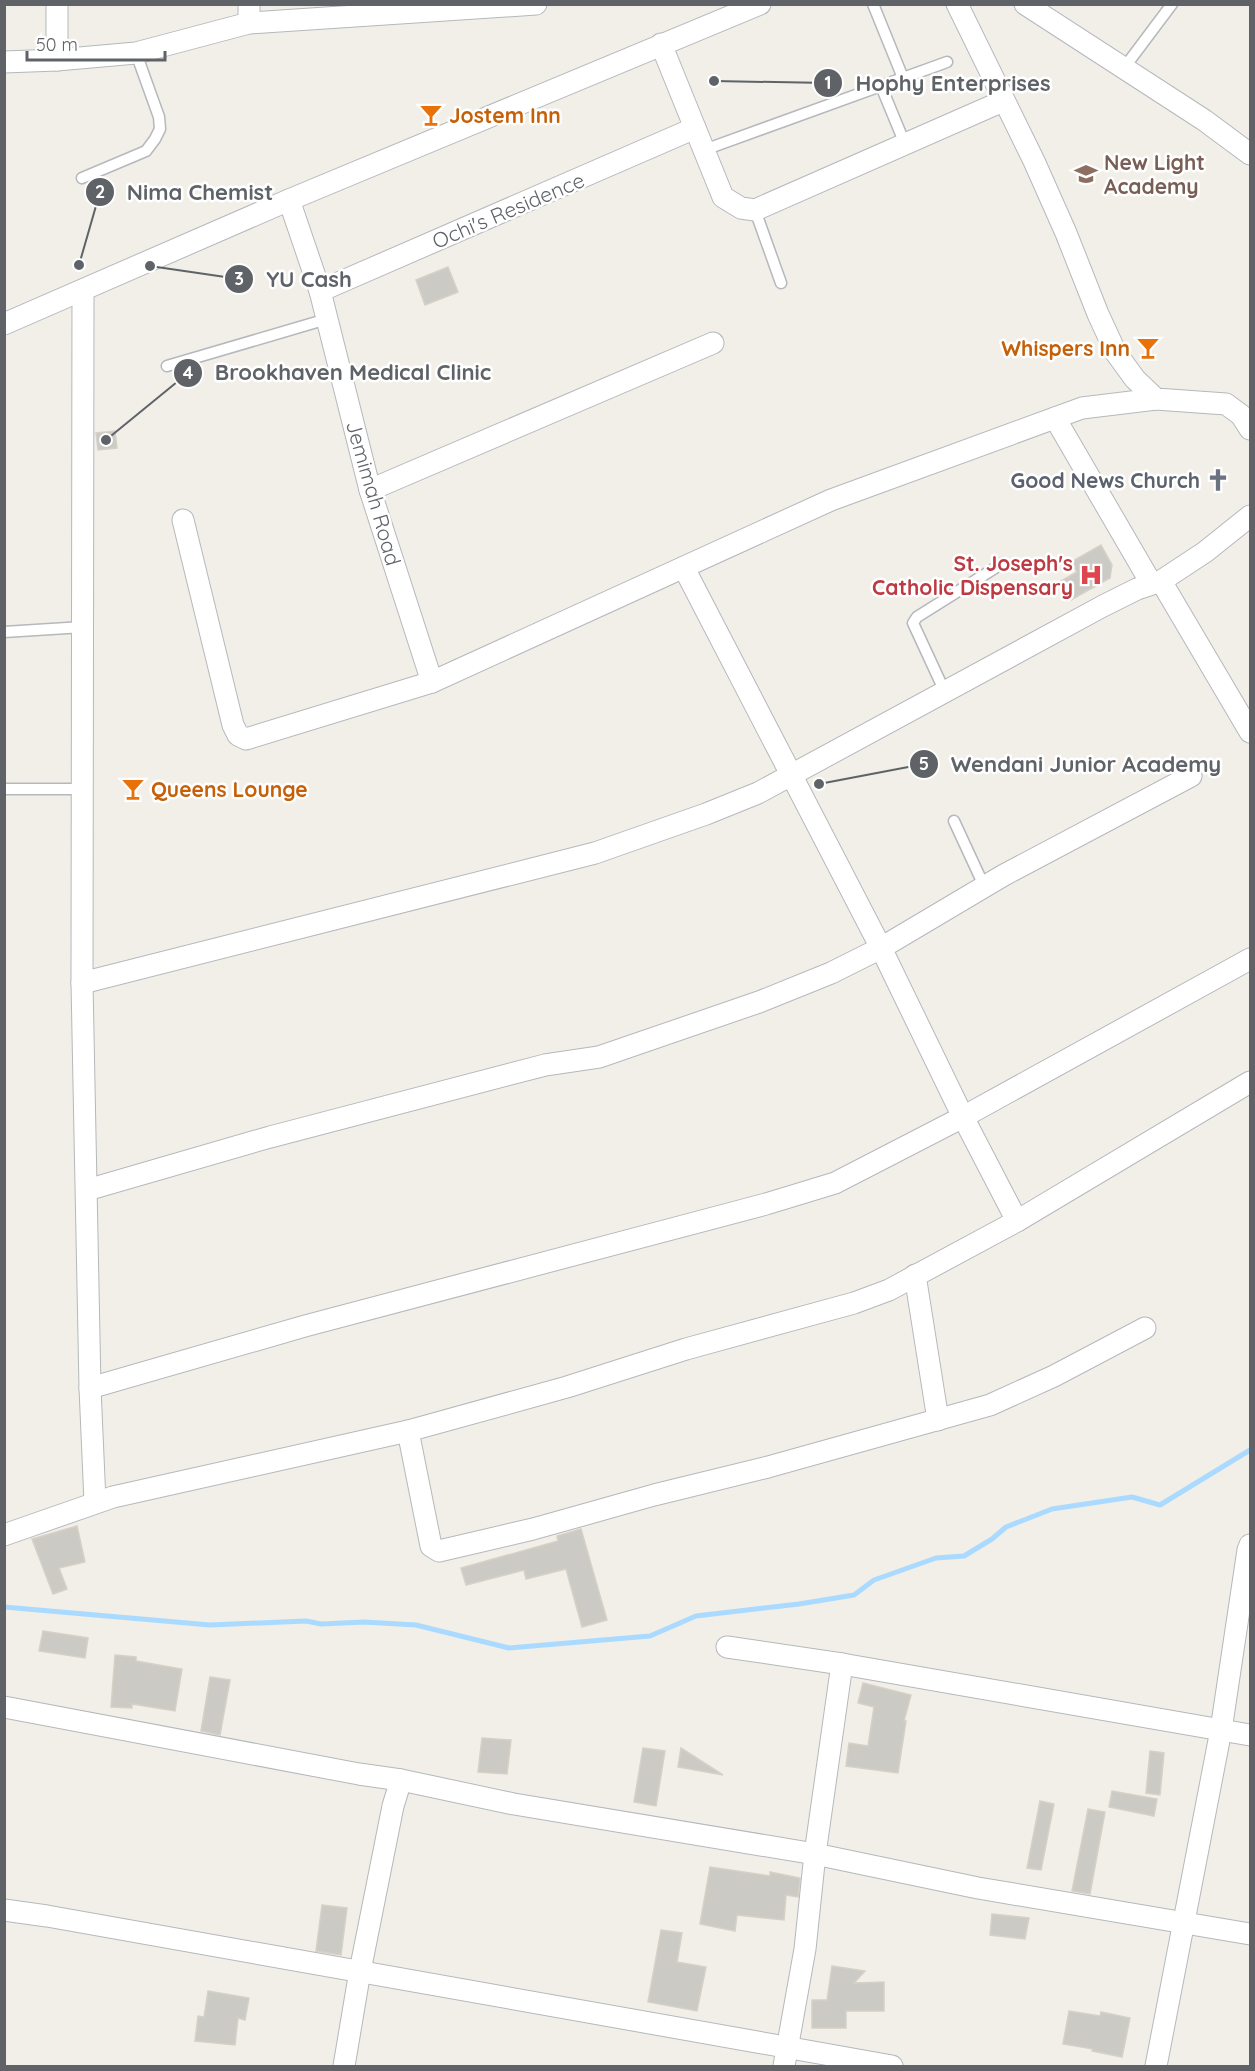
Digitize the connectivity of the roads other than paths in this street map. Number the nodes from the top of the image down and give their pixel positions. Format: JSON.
{"nodes":[{"id":1,"x":57,"y":4,"type":"edge"},
{"id":2,"x":536,"y":4,"type":"edge"},
{"id":3,"x":873,"y":4,"type":"edge"},
{"id":4,"x":957,"y":4,"type":"edge"},
{"id":5,"x":1025,"y":4,"type":"edge"},
{"id":6,"x":1172,"y":4,"type":"edge"},
{"id":7,"x":756,"y":5,"type":"edge"},
{"id":8,"x":249,"y":14,"type":"edge"},
{"id":9,"x":661,"y":44,"type":"junction"},
{"id":10,"x":136,"y":53,"type":"junction"},
{"id":11,"x":57,"y":60,"type":"junction"},
{"id":12,"x":4,"y":62,"type":"edge"},
{"id":13,"x":947,"y":62,"type":"dead end"},
{"id":14,"x":1124,"y":68,"type":"junction"},
{"id":15,"x":903,"y":78,"type":"junction"},
{"id":16,"x":881,"y":86,"type":"junction"},
{"id":17,"x":1004,"y":101,"type":"junction"},
{"id":18,"x":695,"y":128,"type":"junction"},
{"id":19,"x":905,"y":144,"type":"junction"},
{"id":20,"x":704,"y":150,"type":"junction"},
{"id":21,"x":1251,"y":154,"type":"edge"},
{"id":22,"x":82,"y":178,"type":"dead end"},
{"id":23,"x":289,"y":200,"type":"junction"},
{"id":24,"x":755,"y":210,"type":"junction"},
{"id":25,"x":781,"y":283,"type":"dead end"},
{"id":26,"x":83,"y":291,"type":"junction"},
{"id":27,"x":320,"y":291,"type":"junction"},
{"id":28,"x":327,"y":319,"type":"junction"},
{"id":29,"x":4,"y":324,"type":"edge"},
{"id":30,"x":713,"y":343,"type":"dead end"},
{"id":31,"x":167,"y":366,"type":"dead end"},
{"id":32,"x":1156,"y":399,"type":"junction"},
{"id":33,"x":1055,"y":417,"type":"junction"},
{"id":34,"x":1251,"y":429,"type":"edge"},
{"id":35,"x":370,"y":490,"type":"junction"},
{"id":36,"x":1251,"y":516,"type":"edge"},
{"id":37,"x":183,"y":520,"type":"dead end"},
{"id":38,"x":1003,"y":563,"type":"dead end"},
{"id":39,"x":684,"y":568,"type":"junction"},
{"id":40,"x":1156,"y":582,"type":"junction"},
{"id":41,"x":83,"y":627,"type":"junction"},
{"id":42,"x":4,"y":632,"type":"edge"},
{"id":43,"x":432,"y":682,"type":"junction"},
{"id":44,"x":944,"y":690,"type":"junction"},
{"id":45,"x":1251,"y":732,"type":"edge"},
{"id":46,"x":790,"y":775,"type":"junction"},
{"id":47,"x":1191,"y":776,"type":"dead end"},
{"id":48,"x":4,"y":789,"type":"edge"},
{"id":49,"x":83,"y":789,"type":"junction"},
{"id":50,"x":954,"y":821,"type":"dead end"},
{"id":51,"x":985,"y":888,"type":"junction"},
{"id":52,"x":881,"y":948,"type":"junction"},
{"id":53,"x":1251,"y":960,"type":"edge"},
{"id":54,"x":82,"y":983,"type":"junction"},
{"id":55,"x":1251,"y":1083,"type":"edge"},
{"id":56,"x":963,"y":1117,"type":"junction"},
{"id":57,"x":87,"y":1190,"type":"junction"},
{"id":58,"x":1017,"y":1221,"type":"junction"},
{"id":59,"x":915,"y":1275,"type":"junction"},
{"id":60,"x":1145,"y":1328,"type":"dead end"},
{"id":61,"x":90,"y":1388,"type":"junction"},
{"id":62,"x":938,"y":1420,"type":"junction"},
{"id":63,"x":408,"y":1431,"type":"junction"},
{"id":64,"x":95,"y":1502,"type":"junction"},
{"id":65,"x":4,"y":1535,"type":"edge"},
{"id":66,"x":1251,"y":1545,"type":"edge"},
{"id":67,"x":728,"y":1647,"type":"dead end"},
{"id":68,"x":842,"y":1664,"type":"junction"},
{"id":69,"x":4,"y":1707,"type":"edge"},
{"id":70,"x":1221,"y":1730,"type":"junction"},
{"id":71,"x":1251,"y":1735,"type":"edge"},
{"id":72,"x":400,"y":1780,"type":"junction"},
{"id":73,"x":816,"y":1854,"type":"junction"},
{"id":74,"x":4,"y":1910,"type":"edge"},
{"id":75,"x":1183,"y":1922,"type":"junction"},
{"id":76,"x":1251,"y":1934,"type":"edge"},
{"id":77,"x":360,"y":1971,"type":"junction"},
{"id":78,"x":786,"y":2057,"type":"edge"},
{"id":79,"x":344,"y":2067,"type":"edge"},
{"id":80,"x":892,"y":2067,"type":"edge"},
{"id":81,"x":1156,"y":2067,"type":"edge"}],
"edges":[{"from":1,"to":11,"type":"street"},
{"from":2,"to":8,"type":"street"},
{"from":3,"to":15,"type":"lane"},
{"from":4,"to":17,"type":"street"},
{"from":5,"to":14,"type":"street"},
{"from":6,"to":14,"type":"lane"},
{"from":7,"to":9,"type":"street"},
{"from":8,"to":10,"type":"street"},
{"from":9,"to":18,"type":"street"},
{"from":9,"to":23,"type":"street"},
{"from":10,"to":11,"type":"street"},
{"from":10,"to":22,"type":"lane"},
{"from":11,"to":12,"type":"street"},
{"from":13,"to":15,"type":"lane"},
{"from":14,"to":21,"type":"street"},
{"from":15,"to":16,"type":"lane"},
{"from":16,"to":19,"type":"lane"},
{"from":16,"to":20,"type":"lane"},
{"from":17,"to":19,"type":"street"},
{"from":17,"to":32,"type":"street"},
{"from":18,"to":20,"type":"street"},
{"from":18,"to":27,"type":"street","name":"Ochi's Residence"},
{"from":19,"to":24,"type":"street"},
{"from":20,"to":24,"type":"street"},
{"from":23,"to":26,"type":"street"},
{"from":23,"to":27,"type":"street","name":"Jemimah Road"},
{"from":24,"to":25,"type":"lane"},
{"from":26,"to":29,"type":"street"},
{"from":26,"to":41,"type":"street"},
{"from":27,"to":28,"type":"street","name":"Jemimah Road"},
{"from":28,"to":31,"type":"lane"},
{"from":28,"to":35,"type":"street","name":"Jemimah Road"},
{"from":30,"to":35,"type":"street"},
{"from":32,"to":33,"type":"street"},
{"from":32,"to":34,"type":"street"},
{"from":33,"to":39,"type":"street"},
{"from":33,"to":40,"type":"street"},
{"from":35,"to":43,"type":"street","name":"Jemimah Road"},
{"from":36,"to":40,"type":"street"},
{"from":37,"to":43,"type":"street"},
{"from":38,"to":44,"type":"lane"},
{"from":39,"to":43,"type":"street"},
{"from":39,"to":46,"type":"street"},
{"from":40,"to":44,"type":"street"},
{"from":40,"to":45,"type":"street"},
{"from":41,"to":42,"type":"lane"},
{"from":41,"to":49,"type":"street"},
{"from":44,"to":46,"type":"street"},
{"from":46,"to":52,"type":"street"},
{"from":46,"to":54,"type":"street"},
{"from":47,"to":51,"type":"street"},
{"from":48,"to":49,"type":"lane"},
{"from":49,"to":54,"type":"street"},
{"from":50,"to":51,"type":"lane"},
{"from":51,"to":52,"type":"street"},
{"from":52,"to":56,"type":"street"},
{"from":52,"to":57,"type":"street"},
{"from":53,"to":56,"type":"street"},
{"from":54,"to":57,"type":"street"},
{"from":55,"to":58,"type":"street"},
{"from":56,"to":58,"type":"street"},
{"from":56,"to":61,"type":"street"},
{"from":57,"to":61,"type":"street"},
{"from":58,"to":59,"type":"street"},
{"from":59,"to":62,"type":"street"},
{"from":59,"to":63,"type":"street"},
{"from":60,"to":62,"type":"street"},
{"from":61,"to":64,"type":"street"},
{"from":62,"to":63,"type":"street"},
{"from":63,"to":64,"type":"street"},
{"from":64,"to":65,"type":"street"},
{"from":66,"to":70,"type":"street"},
{"from":67,"to":68,"type":"street"},
{"from":68,"to":70,"type":"street"},
{"from":68,"to":73,"type":"street"},
{"from":69,"to":72,"type":"street"},
{"from":70,"to":71,"type":"street"},
{"from":70,"to":75,"type":"street"},
{"from":72,"to":73,"type":"street"},
{"from":72,"to":77,"type":"street"},
{"from":73,"to":75,"type":"street"},
{"from":73,"to":78,"type":"street"},
{"from":74,"to":77,"type":"street"},
{"from":75,"to":76,"type":"street"},
{"from":75,"to":81,"type":"street"},
{"from":77,"to":78,"type":"street"},
{"from":77,"to":79,"type":"street"},
{"from":78,"to":80,"type":"street"}]}
